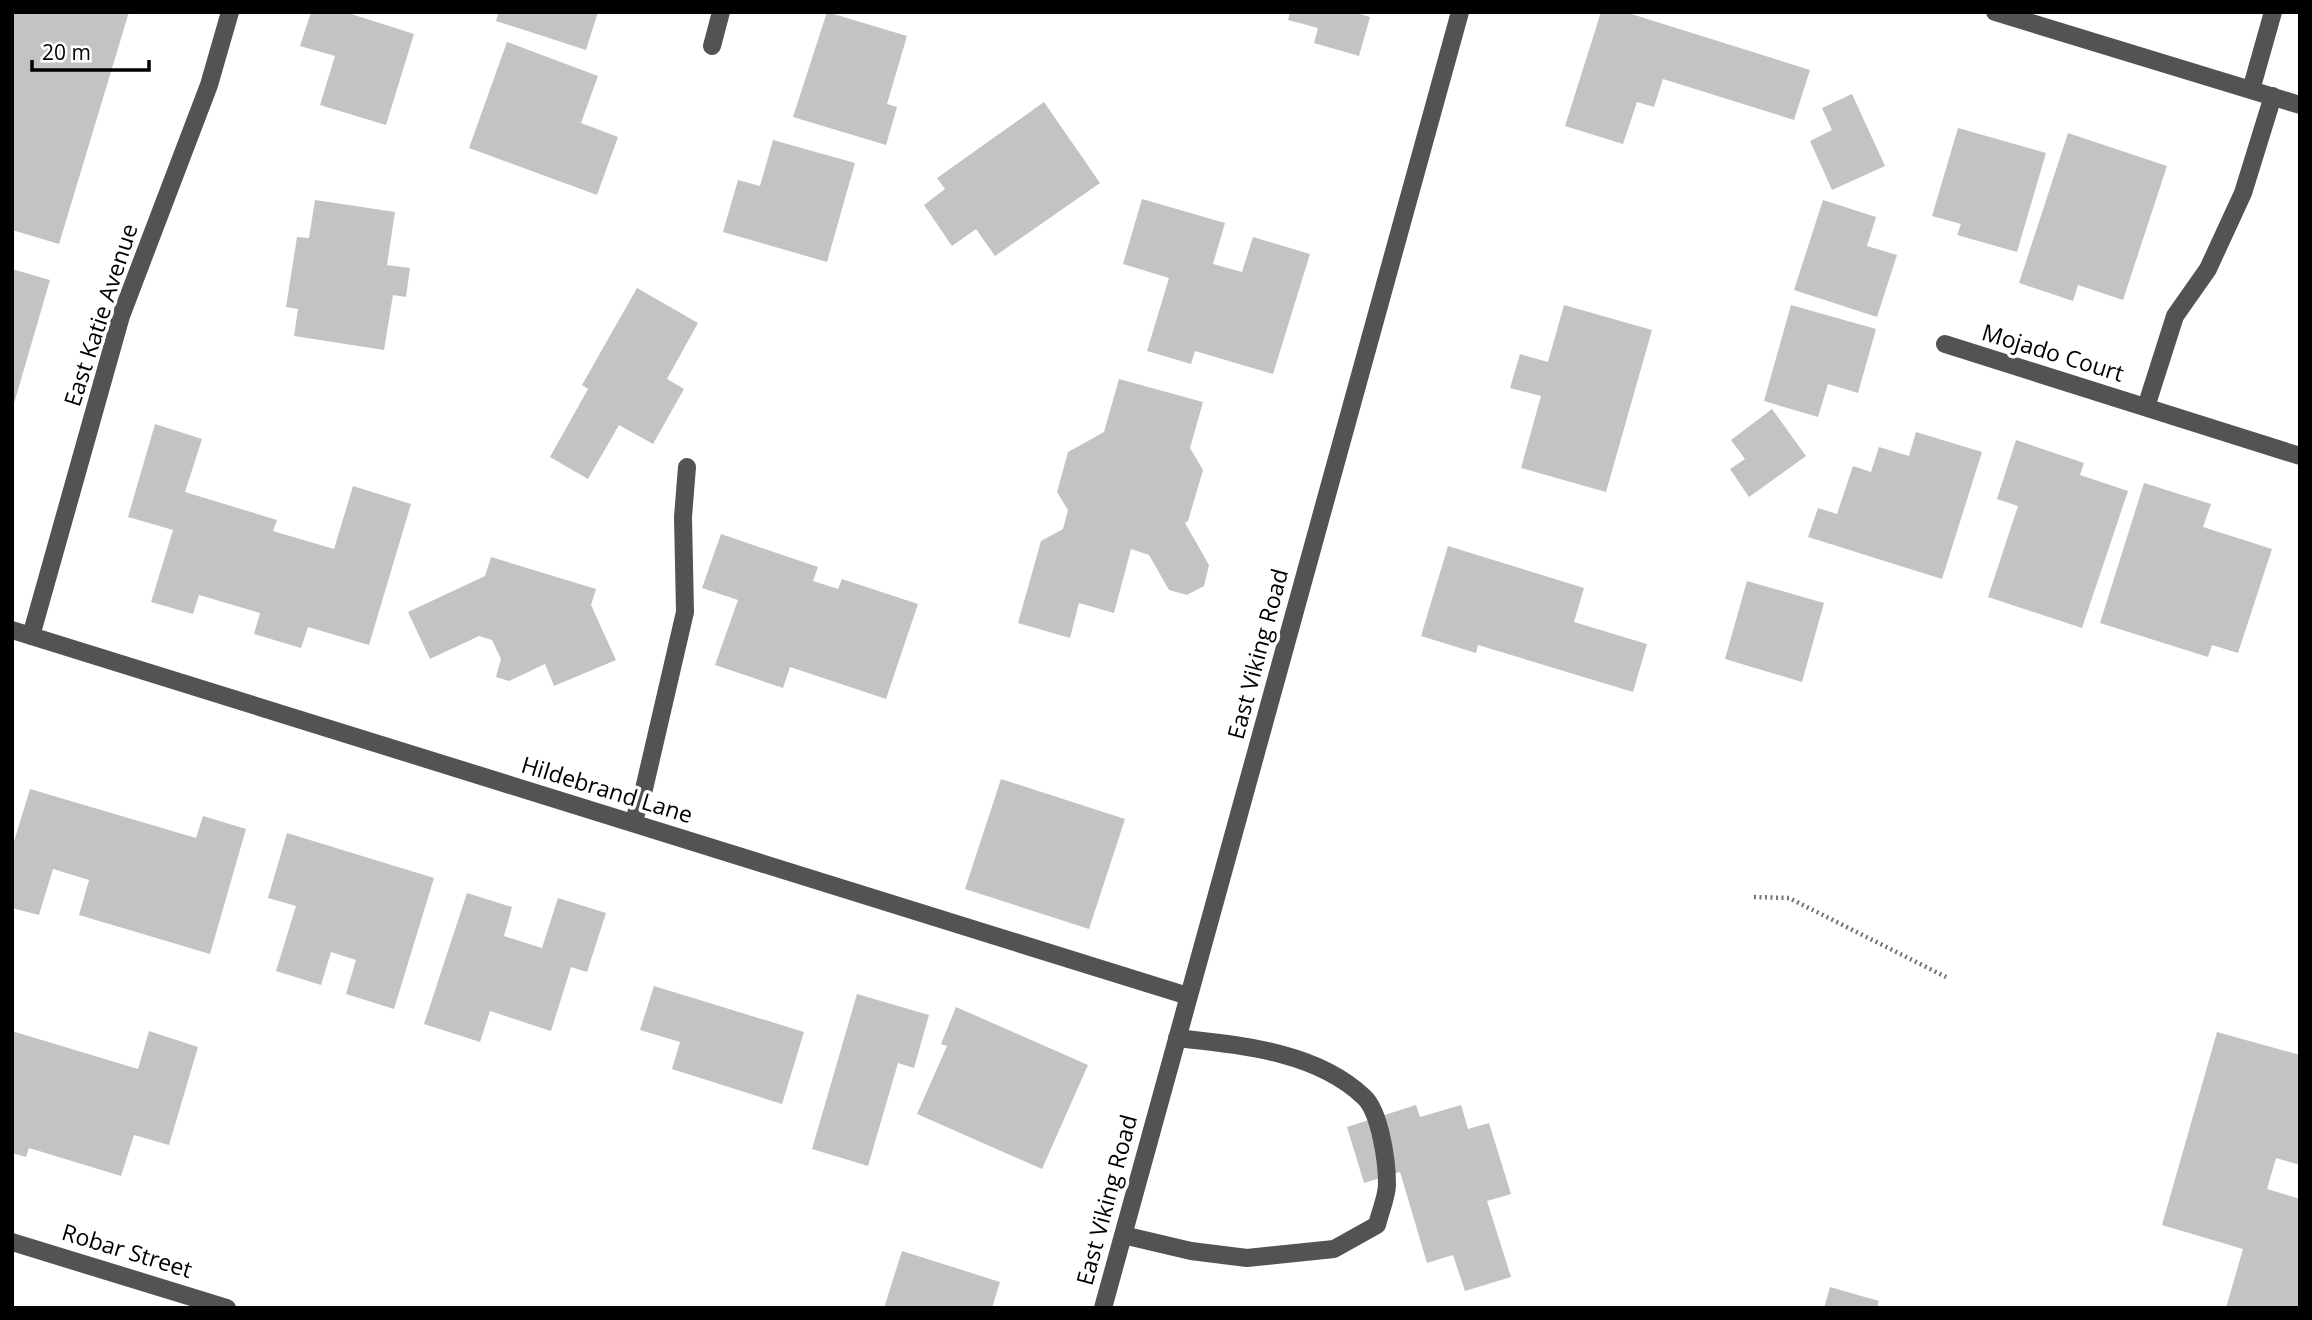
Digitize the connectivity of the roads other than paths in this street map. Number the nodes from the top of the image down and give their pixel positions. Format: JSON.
{"nodes":[{"id":1,"x":230,"y":12,"type":"edge"},
{"id":2,"x":722,"y":12,"type":"edge"},
{"id":3,"x":1460,"y":12,"type":"edge"},
{"id":4,"x":1995,"y":12,"type":"edge"},
{"id":5,"x":2273,"y":12,"type":"edge"},
{"id":6,"x":712,"y":46,"type":"dead end"},
{"id":7,"x":2251,"y":90,"type":"junction"},
{"id":8,"x":2273,"y":96,"type":"junction"},
{"id":9,"x":2300,"y":105,"type":"edge"},
{"id":10,"x":1945,"y":344,"type":"dead end"},
{"id":11,"x":2146,"y":407,"type":"junction"},
{"id":12,"x":2300,"y":456,"type":"edge"},
{"id":13,"x":687,"y":467,"type":"dead end"},
{"id":14,"x":12,"y":630,"type":"edge"},
{"id":15,"x":31,"y":636,"type":"junction"},
{"id":16,"x":633,"y":823,"type":"junction"},
{"id":17,"x":1188,"y":996,"type":"junction"},
{"id":18,"x":1177,"y":1038,"type":"junction"},
{"id":19,"x":1123,"y":1235,"type":"junction"},
{"id":20,"x":12,"y":1241,"type":"edge"},
{"id":21,"x":227,"y":1308,"type":"edge"},
{"id":22,"x":1103,"y":1308,"type":"edge"}],
"edges":[{"from":1,"to":15,"type":"street","name":"East Katie Avenue"},
{"from":2,"to":6,"type":"street"},
{"from":3,"to":17,"type":"street","name":"East Viking Road"},
{"from":4,"to":7,"type":"street"},
{"from":5,"to":7,"type":"street"},
{"from":7,"to":8,"type":"street"},
{"from":8,"to":9,"type":"street"},
{"from":8,"to":11,"type":"street","name":"Mojado Court"},
{"from":10,"to":11,"type":"street","name":"Mojado Court"},
{"from":11,"to":12,"type":"street","name":"Mojado Court"},
{"from":13,"to":16,"type":"street"},
{"from":14,"to":15,"type":"street","name":"Hildebrand Lane"},
{"from":15,"to":16,"type":"street","name":"Hildebrand Lane"},
{"from":16,"to":17,"type":"street","name":"Hildebrand Lane"},
{"from":17,"to":18,"type":"street","name":"East Viking Road"},
{"from":18,"to":19,"type":"street","name":"East Viking Road"},
{"from":18,"to":19,"type":"street"},
{"from":19,"to":22,"type":"street","name":"East Viking Road"},
{"from":20,"to":21,"type":"street","name":"Robar Street"}]}
